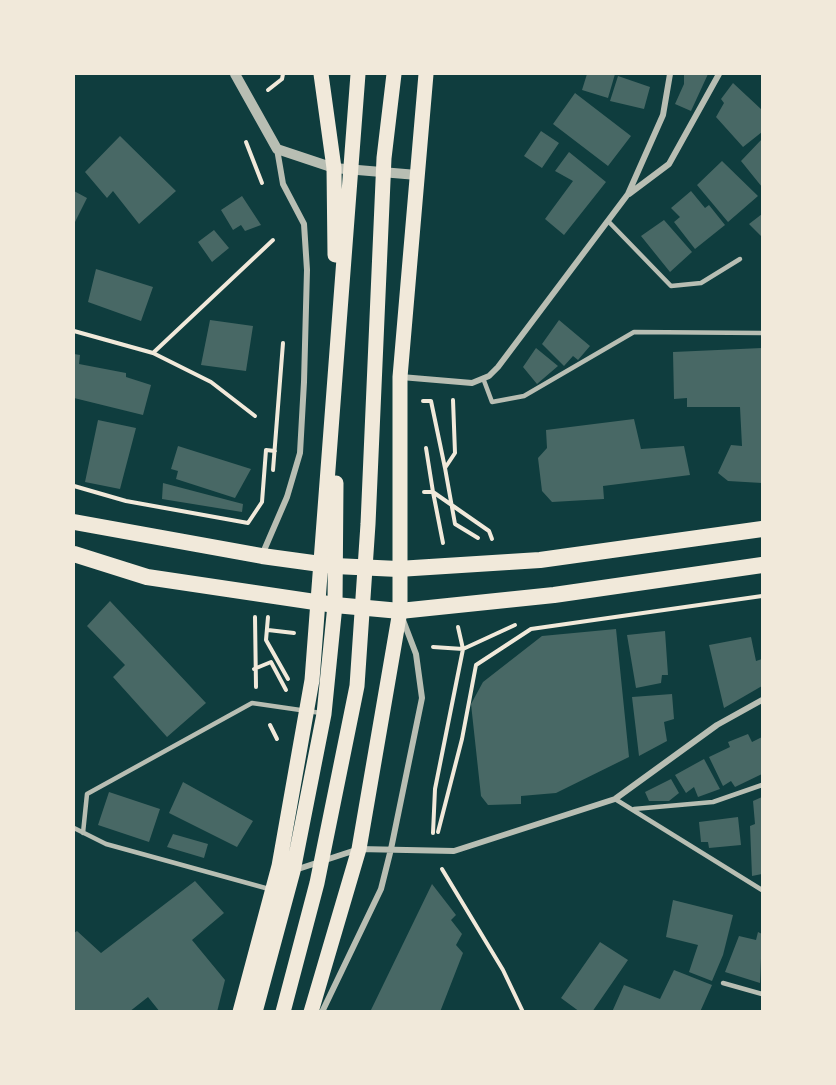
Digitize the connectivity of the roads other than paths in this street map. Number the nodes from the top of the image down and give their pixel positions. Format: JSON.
{"nodes":[{"id":1,"x":236,"y":74,"type":"edge"},
{"id":2,"x":321,"y":74,"type":"edge"},
{"id":3,"x":358,"y":74,"type":"edge"},
{"id":4,"x":394,"y":74,"type":"edge"},
{"id":5,"x":426,"y":74,"type":"edge"},
{"id":6,"x":670,"y":74,"type":"edge"},
{"id":7,"x":719,"y":74,"type":"edge"},
{"id":8,"x":277,"y":149,"type":"junction"},
{"id":9,"x":334,"y":168,"type":"junction"},
{"id":10,"x":417,"y":175,"type":"junction"},
{"id":11,"x":628,"y":194,"type":"junction"},
{"id":12,"x":608,"y":221,"type":"junction"},
{"id":13,"x":740,"y":259,"type":"dead end"},
{"id":14,"x":762,"y":333,"type":"edge"},
{"id":15,"x":400,"y":377,"type":"junction"},
{"id":16,"x":483,"y":378,"type":"junction"},
{"id":17,"x":74,"y":522,"type":"edge"},
{"id":18,"x":762,"y":529,"type":"edge"},
{"id":19,"x":74,"y":554,"type":"edge"},
{"id":20,"x":262,"y":556,"type":"junction"},
{"id":21,"x":762,"y":565,"type":"edge"},
{"id":22,"x":335,"y":566,"type":"junction"},
{"id":23,"x":398,"y":569,"type":"junction"},
{"id":24,"x":335,"y":605,"type":"junction"},
{"id":25,"x":400,"y":610,"type":"junction"},
{"id":26,"x":762,"y":700,"type":"edge"},
{"id":27,"x":324,"y":714,"type":"junction"},
{"id":28,"x":762,"y":785,"type":"edge"},
{"id":29,"x":615,"y":799,"type":"junction"},
{"id":30,"x":633,"y":809,"type":"junction"},
{"id":31,"x":74,"y":828,"type":"edge"},
{"id":32,"x":83,"y":833,"type":"junction"},
{"id":33,"x":359,"y":849,"type":"junction"},
{"id":34,"x":391,"y":849,"type":"junction"},
{"id":35,"x":293,"y":871,"type":"junction"},
{"id":36,"x":762,"y":890,"type":"edge"},
{"id":37,"x":286,"y":894,"type":"junction"},
{"id":38,"x":723,"y":983,"type":"dead end"},
{"id":39,"x":762,"y":994,"type":"edge"},
{"id":40,"x":240,"y":1011,"type":"edge"},
{"id":41,"x":255,"y":1011,"type":"edge"},
{"id":42,"x":283,"y":1011,"type":"edge"},
{"id":43,"x":311,"y":1011,"type":"edge"},
{"id":44,"x":321,"y":1011,"type":"edge"}],
"edges":[{"from":1,"to":8,"type":"street"},
{"from":2,"to":9,"type":"main road"},
{"from":3,"to":40,"type":"main road"},
{"from":4,"to":42,"type":"main road"},
{"from":5,"to":10,"type":"main road"},
{"from":6,"to":11,"type":"street"},
{"from":7,"to":11,"type":"street"},
{"from":8,"to":9,"type":"street"},
{"from":8,"to":20,"type":"street"},
{"from":9,"to":10,"type":"street"},
{"from":9,"to":22,"type":"main road"},
{"from":10,"to":15,"type":"main road"},
{"from":11,"to":12,"type":"street"},
{"from":12,"to":13,"type":"lane"},
{"from":12,"to":16,"type":"street"},
{"from":14,"to":16,"type":"lane"},
{"from":15,"to":16,"type":"street"},
{"from":15,"to":23,"type":"main road"},
{"from":17,"to":20,"type":"highway"},
{"from":18,"to":23,"type":"highway"},
{"from":19,"to":24,"type":"highway"},
{"from":20,"to":22,"type":"highway"},
{"from":21,"to":25,"type":"highway"},
{"from":22,"to":23,"type":"highway"},
{"from":22,"to":24,"type":"main road"},
{"from":23,"to":25,"type":"main road"},
{"from":24,"to":25,"type":"highway"},
{"from":24,"to":27,"type":"main road"},
{"from":25,"to":33,"type":"main road"},
{"from":25,"to":34,"type":"street"},
{"from":26,"to":29,"type":"street"},
{"from":27,"to":32,"type":"lane"},
{"from":27,"to":35,"type":"main road"},
{"from":28,"to":30,"type":"lane"},
{"from":29,"to":30,"type":"lane"},
{"from":29,"to":34,"type":"street"},
{"from":30,"to":36,"type":"lane"},
{"from":31,"to":32,"type":"lane"},
{"from":32,"to":37,"type":"lane"},
{"from":33,"to":34,"type":"street"},
{"from":33,"to":35,"type":"street"},
{"from":33,"to":43,"type":"main road"},
{"from":34,"to":44,"type":"street"},
{"from":35,"to":37,"type":"main road"},
{"from":37,"to":41,"type":"main road"},
{"from":38,"to":39,"type":"lane"}]}
